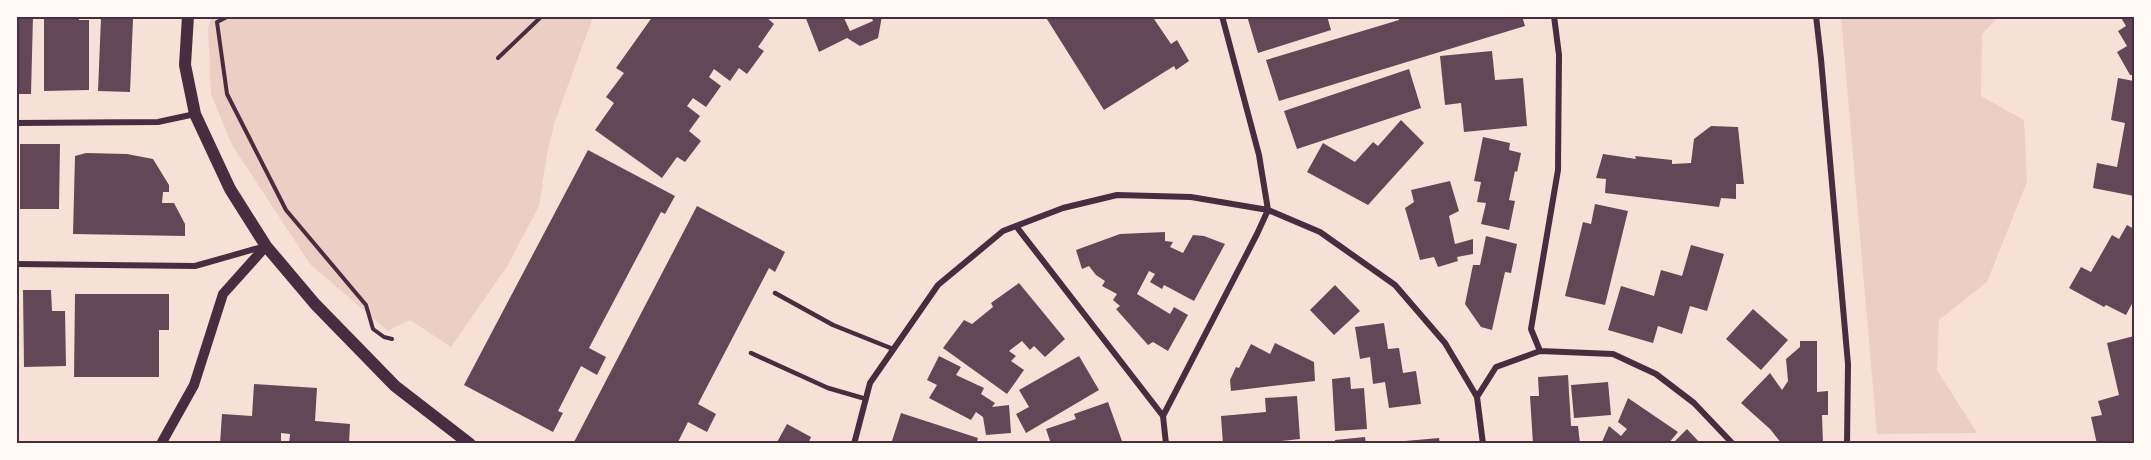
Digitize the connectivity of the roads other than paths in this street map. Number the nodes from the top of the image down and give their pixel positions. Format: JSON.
{"nodes":[{"id":1,"x":188,"y":16,"type":"edge"},
{"id":2,"x":1222,"y":16,"type":"edge"},
{"id":3,"x":1554,"y":16,"type":"edge"},
{"id":4,"x":1815,"y":16,"type":"edge"},
{"id":5,"x":195,"y":114,"type":"junction"},
{"id":6,"x":16,"y":123,"type":"edge"},
{"id":7,"x":1268,"y":210,"type":"junction"},
{"id":8,"x":1016,"y":226,"type":"junction"},
{"id":9,"x":266,"y":246,"type":"junction"},
{"id":10,"x":16,"y":264,"type":"edge"},
{"id":11,"x":775,"y":293,"type":"dead end"},
{"id":12,"x":893,"y":349,"type":"junction"},
{"id":13,"x":1540,"y":351,"type":"junction"},
{"id":14,"x":751,"y":353,"type":"dead end"},
{"id":15,"x":1477,"y":397,"type":"junction"},
{"id":16,"x":866,"y":399,"type":"junction"},
{"id":17,"x":1163,"y":416,"type":"junction"},
{"id":18,"x":161,"y":444,"type":"edge"},
{"id":19,"x":470,"y":444,"type":"edge"},
{"id":20,"x":854,"y":444,"type":"edge"},
{"id":21,"x":1166,"y":444,"type":"edge"},
{"id":22,"x":1483,"y":444,"type":"edge"},
{"id":23,"x":1733,"y":444,"type":"edge"},
{"id":24,"x":1847,"y":444,"type":"edge"}],
"edges":[{"from":1,"to":5,"type":"main road"},
{"from":2,"to":7,"type":"street"},
{"from":3,"to":13,"type":"street"},
{"from":4,"to":24,"type":"street"},
{"from":5,"to":6,"type":"street"},
{"from":5,"to":9,"type":"main road"},
{"from":7,"to":8,"type":"street"},
{"from":7,"to":15,"type":"street"},
{"from":7,"to":17,"type":"street"},
{"from":8,"to":12,"type":"street"},
{"from":8,"to":17,"type":"street"},
{"from":9,"to":10,"type":"street"},
{"from":9,"to":18,"type":"street"},
{"from":9,"to":19,"type":"main road"},
{"from":11,"to":12,"type":"lane"},
{"from":12,"to":16,"type":"street"},
{"from":13,"to":15,"type":"street"},
{"from":13,"to":23,"type":"street"},
{"from":14,"to":16,"type":"lane"},
{"from":15,"to":22,"type":"street"},
{"from":16,"to":20,"type":"street"},
{"from":17,"to":21,"type":"street"}]}
